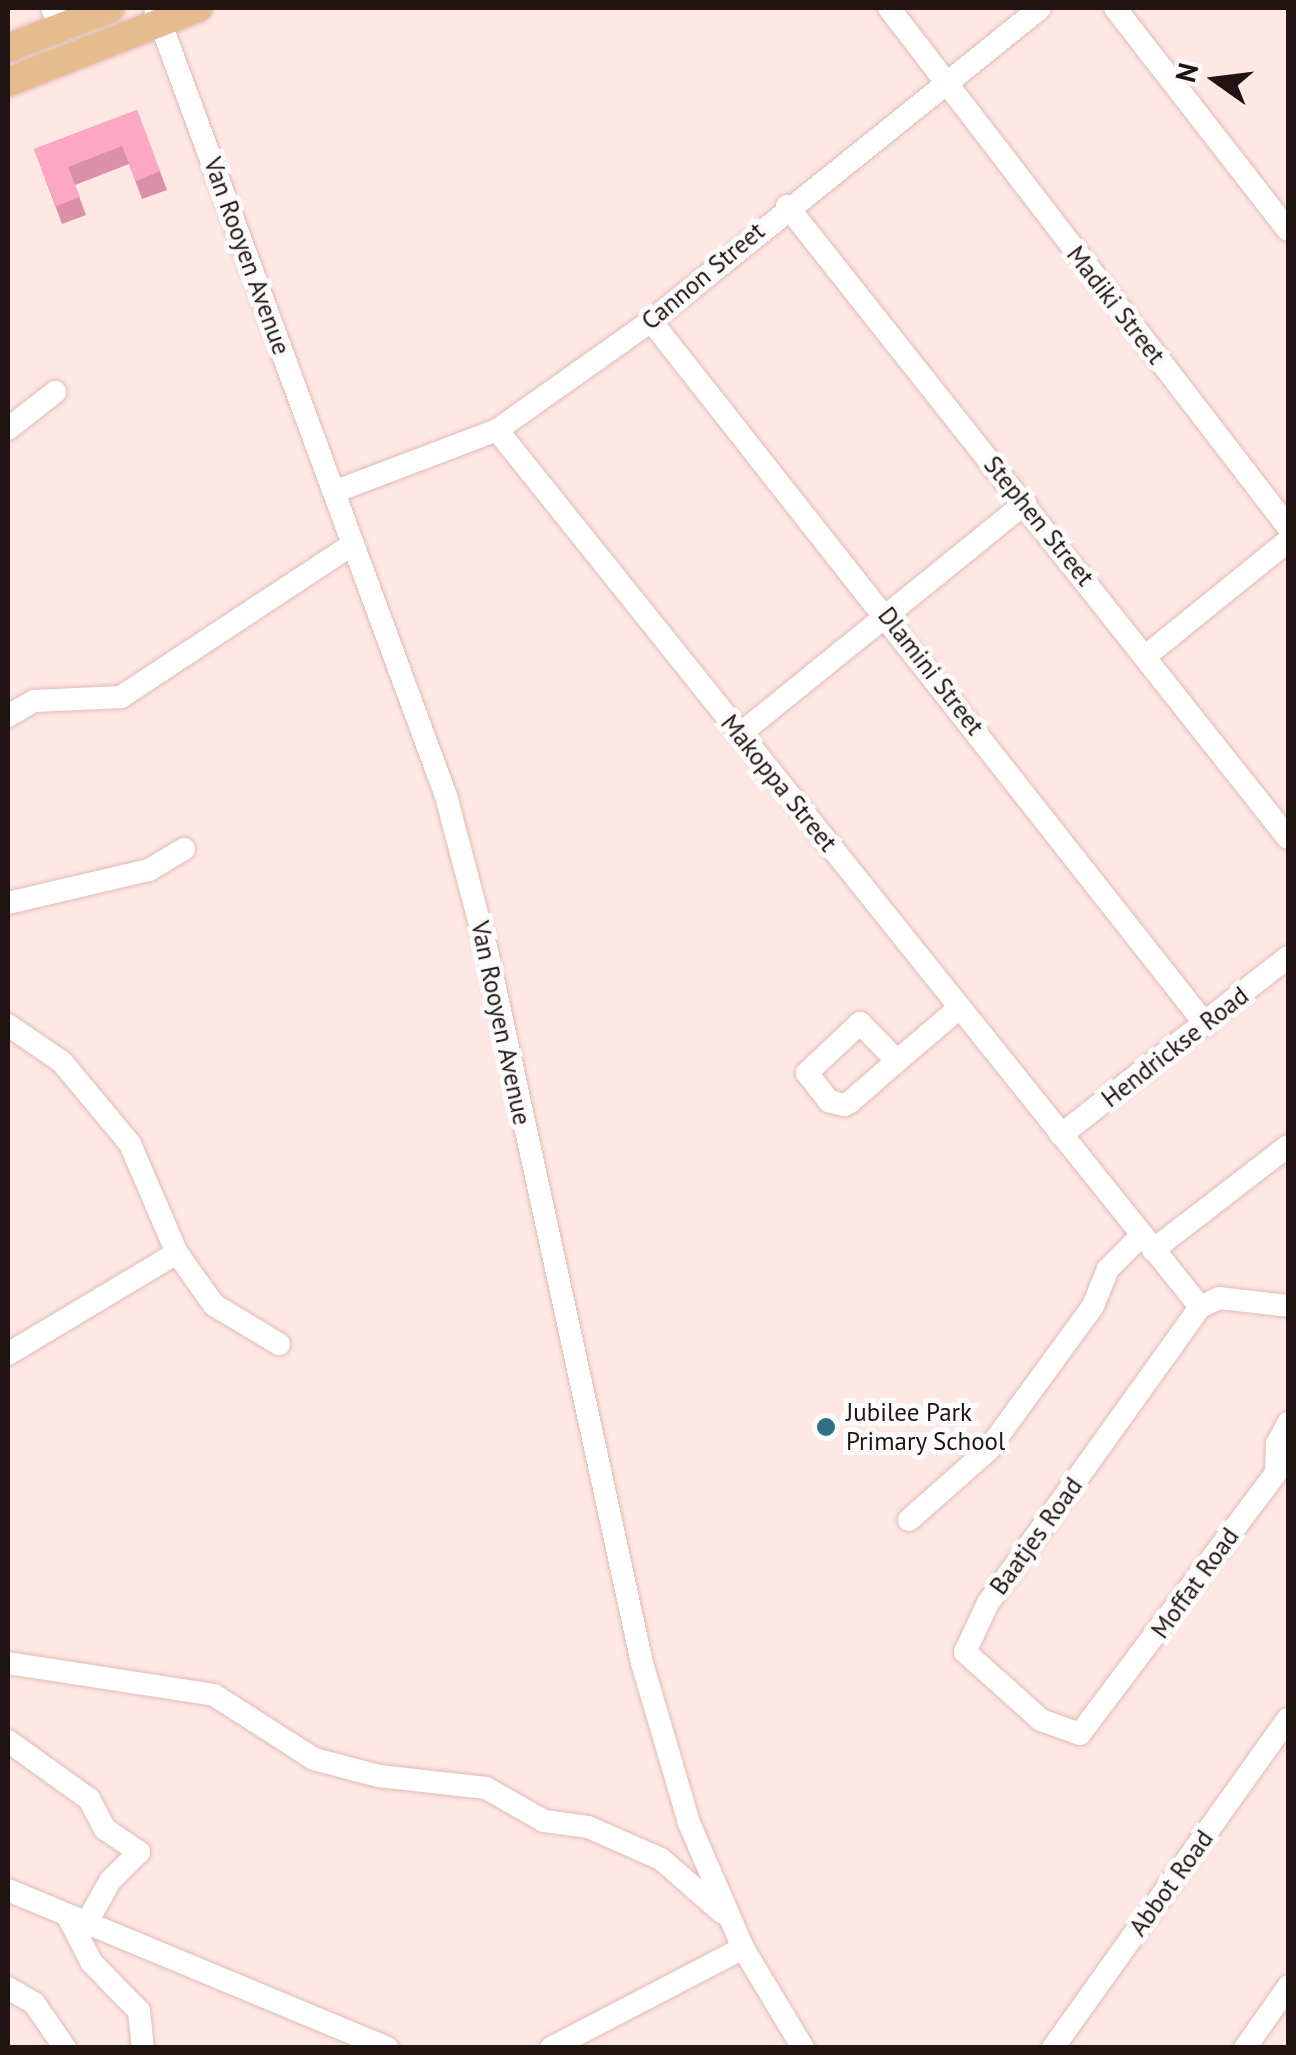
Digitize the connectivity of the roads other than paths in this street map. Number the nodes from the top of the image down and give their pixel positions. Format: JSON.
{"nodes":[{"id":1,"x":110,"y":8,"type":"edge"},
{"id":2,"x":198,"y":8,"type":"edge"},
{"id":3,"x":889,"y":8,"type":"edge"},
{"id":4,"x":1115,"y":8,"type":"edge"},
{"id":5,"x":1026,"y":12,"type":"edge"},
{"id":6,"x":158,"y":15,"type":"edge"},
{"id":7,"x":56,"y":17,"type":"edge"},
{"id":8,"x":8,"y":48,"type":"edge"},
{"id":9,"x":8,"y":82,"type":"edge"},
{"id":10,"x":944,"y":84,"type":"junction"},
{"id":11,"x":787,"y":206,"type":"junction"},
{"id":12,"x":1288,"y":230,"type":"edge"},
{"id":13,"x":650,"y":321,"type":"junction"},
{"id":14,"x":55,"y":392,"type":"dead end"},
{"id":15,"x":8,"y":429,"type":"edge"},
{"id":16,"x":497,"y":430,"type":"junction"},
{"id":17,"x":334,"y":492,"type":"junction"},
{"id":18,"x":1026,"y":503,"type":"junction"},
{"id":19,"x":1288,"y":528,"type":"edge"},
{"id":20,"x":1288,"y":541,"type":"edge"},
{"id":21,"x":353,"y":544,"type":"junction"},
{"id":22,"x":888,"y":614,"type":"junction"},
{"id":23,"x":1147,"y":655,"type":"junction"},
{"id":24,"x":8,"y":716,"type":"edge"},
{"id":25,"x":740,"y":734,"type":"junction"},
{"id":26,"x":1288,"y":838,"type":"edge"},
{"id":27,"x":184,"y":849,"type":"dead end"},
{"id":28,"x":8,"y":903,"type":"edge"},
{"id":29,"x":1288,"y":958,"type":"edge"},
{"id":30,"x":959,"y":1008,"type":"junction"},
{"id":31,"x":1206,"y":1025,"type":"junction"},
{"id":32,"x":8,"y":1026,"type":"edge"},
{"id":33,"x":897,"y":1062,"type":"dead end"},
{"id":34,"x":1061,"y":1135,"type":"junction"},
{"id":35,"x":1288,"y":1146,"type":"edge"},
{"id":36,"x":1147,"y":1243,"type":"junction"},
{"id":37,"x":177,"y":1253,"type":"junction"},
{"id":38,"x":1288,"y":1306,"type":"edge"},
{"id":39,"x":1200,"y":1307,"type":"junction"},
{"id":40,"x":279,"y":1344,"type":"dead end"},
{"id":41,"x":8,"y":1354,"type":"edge"},
{"id":42,"x":1288,"y":1424,"type":"edge"},
{"id":43,"x":1282,"y":1478,"type":"edge"},
{"id":44,"x":909,"y":1520,"type":"dead end"},
{"id":45,"x":8,"y":1663,"type":"edge"},
{"id":46,"x":1288,"y":1719,"type":"edge"},
{"id":47,"x":1080,"y":1734,"type":"joint"},
{"id":48,"x":8,"y":1741,"type":"edge"},
{"id":49,"x":8,"y":1890,"type":"edge"},
{"id":50,"x":728,"y":1917,"type":"junction"},
{"id":51,"x":77,"y":1920,"type":"junction"},
{"id":52,"x":743,"y":1948,"type":"junction"},
{"id":53,"x":1288,"y":1987,"type":"edge"},
{"id":54,"x":8,"y":1988,"type":"edge"},
{"id":55,"x":65,"y":2048,"type":"edge"},
{"id":56,"x":143,"y":2048,"type":"edge"},
{"id":57,"x":387,"y":2048,"type":"edge"},
{"id":58,"x":551,"y":2048,"type":"edge"},
{"id":59,"x":803,"y":2048,"type":"edge"},
{"id":60,"x":1053,"y":2048,"type":"edge"},
{"id":61,"x":1245,"y":2048,"type":"edge"}],
"edges":[{"from":1,"to":7,"type":"main road"},
{"from":2,"to":6,"type":"main road"},
{"from":3,"to":10,"type":"street","name":"Madiki Street"},
{"from":4,"to":12,"type":"street"},
{"from":5,"to":10,"type":"street","name":"Cannon Street"},
{"from":6,"to":9,"type":"main road"},
{"from":6,"to":17,"type":"street","name":"Van Rooyen Avenue"},
{"from":7,"to":8,"type":"main road"},
{"from":10,"to":11,"type":"street","name":"Cannon Street"},
{"from":10,"to":19,"type":"street","name":"Madiki Street"},
{"from":11,"to":13,"type":"street","name":"Cannon Street"},
{"from":11,"to":18,"type":"street","name":"Stephen Street"},
{"from":13,"to":16,"type":"street","name":"Cannon Street"},
{"from":13,"to":22,"type":"street","name":"Dlamini Street"},
{"from":14,"to":15,"type":"street"},
{"from":16,"to":17,"type":"street","name":"Cannon Street"},
{"from":16,"to":25,"type":"street","name":"Makoppa Street"},
{"from":17,"to":21,"type":"street","name":"Van Rooyen Avenue"},
{"from":18,"to":22,"type":"street"},
{"from":18,"to":23,"type":"street","name":"Stephen Street"},
{"from":20,"to":23,"type":"street"},
{"from":21,"to":24,"type":"street"},
{"from":21,"to":50,"type":"street","name":"Van Rooyen Avenue"},
{"from":22,"to":25,"type":"street"},
{"from":22,"to":31,"type":"street","name":"Dlamini Street"},
{"from":23,"to":26,"type":"street","name":"Stephen Street"},
{"from":25,"to":30,"type":"street","name":"Makoppa Street"},
{"from":27,"to":28,"type":"street"},
{"from":29,"to":31,"type":"street","name":"Hendrickse Road"},
{"from":30,"to":33,"type":"street"},
{"from":30,"to":34,"type":"street","name":"Makoppa Street"},
{"from":31,"to":34,"type":"street","name":"Hendrickse Road"},
{"from":32,"to":37,"type":"street"},
{"from":34,"to":36,"type":"street","name":"Makoppa Street"},
{"from":35,"to":36,"type":"street"},
{"from":36,"to":39,"type":"street","name":"Makoppa Street"},
{"from":36,"to":44,"type":"street"},
{"from":37,"to":40,"type":"street"},
{"from":37,"to":41,"type":"street"},
{"from":38,"to":39,"type":"street"},
{"from":39,"to":47,"type":"street","name":"Baatjes Road"},
{"from":42,"to":43,"type":"street","name":"Moffat Road"},
{"from":43,"to":47,"type":"street","name":"Moffat Road"},
{"from":45,"to":50,"type":"street"},
{"from":46,"to":60,"type":"street","name":"Abbot Road"},
{"from":48,"to":51,"type":"street"},
{"from":49,"to":51,"type":"street"},
{"from":50,"to":52,"type":"street","name":"Van Rooyen Avenue"},
{"from":51,"to":56,"type":"street"},
{"from":51,"to":57,"type":"street"},
{"from":52,"to":58,"type":"street"},
{"from":52,"to":59,"type":"street","name":"Van Rooyen Avenue"},
{"from":53,"to":61,"type":"street"},
{"from":54,"to":55,"type":"street"}]}
